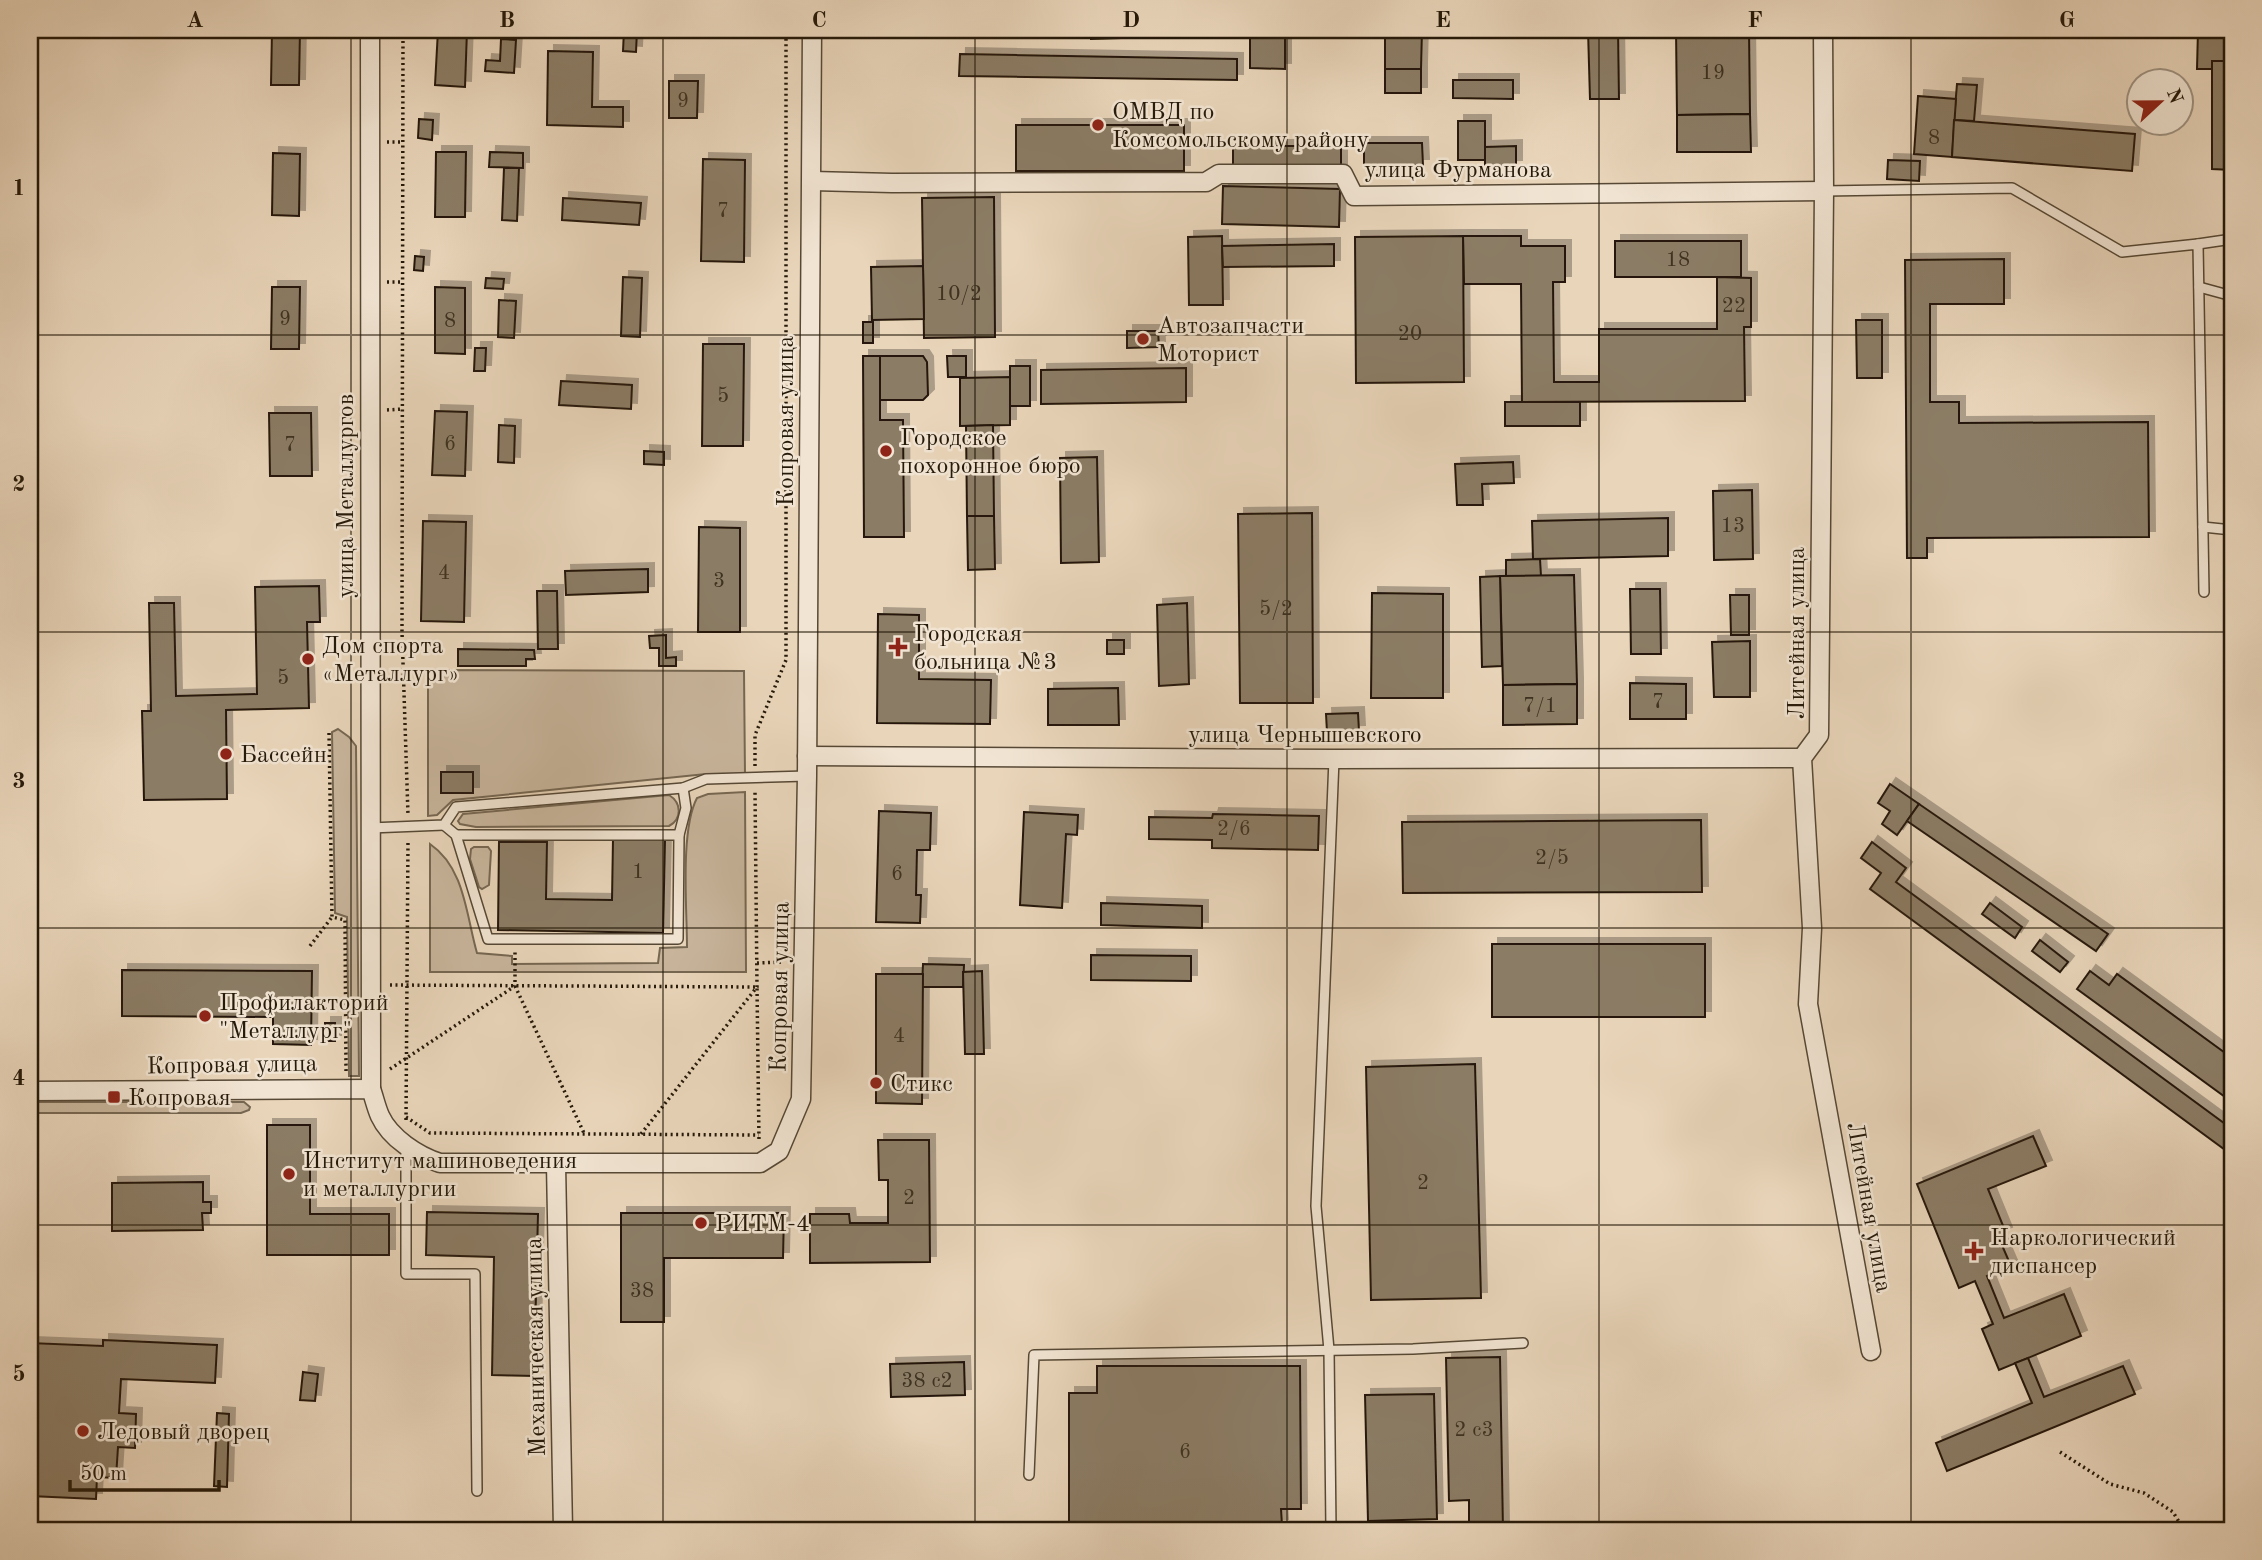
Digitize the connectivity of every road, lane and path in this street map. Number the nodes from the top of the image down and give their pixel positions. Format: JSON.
{"nodes":[{"id":1,"x":370,"y":30,"type":"edge"},
{"id":2,"x":403,"y":30,"type":"edge"},
{"id":3,"x":786,"y":30,"type":"edge"},
{"id":4,"x":812,"y":30,"type":"edge"},
{"id":5,"x":1823,"y":30,"type":"edge"},
{"id":6,"x":812,"y":181,"type":"junction"},
{"id":7,"x":1824,"y":191,"type":"junction"},
{"id":8,"x":2232,"y":239,"type":"edge"},
{"id":9,"x":2199,"y":244,"type":"junction"},
{"id":10,"x":2199,"y":287,"type":"junction"},
{"id":11,"x":2232,"y":296,"type":"edge"},
{"id":12,"x":2203,"y":527,"type":"junction"},
{"id":13,"x":2232,"y":530,"type":"edge"},
{"id":14,"x":2204,"y":592,"type":"dead end"},
{"id":15,"x":329,"y":733,"type":"dead end"},
{"id":16,"x":807,"y":756,"type":"junction"},
{"id":17,"x":1802,"y":758,"type":"junction"},
{"id":18,"x":1334,"y":760,"type":"junction"},
{"id":19,"x":807,"y":776,"type":"junction"},
{"id":20,"x":755,"y":778,"type":"junction"},
{"id":21,"x":683,"y":788,"type":"junction"},
{"id":22,"x":443,"y":825,"type":"junction"},
{"id":23,"x":408,"y":826,"type":"junction"},
{"id":24,"x":370,"y":828,"type":"junction"},
{"id":25,"x":456,"y":835,"type":"junction"},
{"id":26,"x":679,"y":835,"type":"junction"},
{"id":27,"x":332,"y":917,"type":"junction"},
{"id":28,"x":515,"y":939,"type":"junction"},
{"id":29,"x":310,"y":946,"type":"dead end"},
{"id":30,"x":784,"y":962,"type":"dead end"},
{"id":31,"x":757,"y":963,"type":"junction"},
{"id":32,"x":370,"y":985,"type":"junction"},
{"id":33,"x":407,"y":985,"type":"junction"},
{"id":34,"x":515,"y":986,"type":"junction"},
{"id":35,"x":757,"y":987,"type":"junction"},
{"id":36,"x":407,"y":1059,"type":"junction"},
{"id":37,"x":371,"y":1085,"type":"junction"},
{"id":38,"x":345,"y":1087,"type":"junction"},
{"id":39,"x":30,"y":1091,"type":"edge"},
{"id":40,"x":406,"y":1117,"type":"junction"},
{"id":41,"x":584,"y":1133,"type":"junction"},
{"id":42,"x":641,"y":1134,"type":"junction"},
{"id":43,"x":759,"y":1135,"type":"junction"},
{"id":44,"x":405,"y":1146,"type":"junction"},
{"id":45,"x":760,"y":1163,"type":"junction"},
{"id":46,"x":556,"y":1164,"type":"junction"},
{"id":47,"x":1522,"y":1343,"type":"dead end"},
{"id":48,"x":1329,"y":1350,"type":"junction"},
{"id":49,"x":1871,"y":1351,"type":"dead end"},
{"id":50,"x":2060,"y":1452,"type":"dead end"},
{"id":51,"x":1029,"y":1475,"type":"dead end"},
{"id":52,"x":477,"y":1491,"type":"dead end"},
{"id":53,"x":563,"y":1530,"type":"edge"},
{"id":54,"x":1331,"y":1530,"type":"edge"},
{"id":55,"x":2184,"y":1530,"type":"edge"}],
"edges":[{"from":1,"to":24,"type":"street","name":"улица Металлургов"},
{"from":2,"to":23,"type":"path"},
{"from":3,"to":20,"type":"path"},
{"from":4,"to":6,"type":"street","name":"Копровая улица"},
{"from":5,"to":7,"type":"street","name":"Литейная улица"},
{"from":6,"to":7,"type":"street","name":"улица Фурманова"},
{"from":6,"to":16,"type":"street","name":"Копровая улица"},
{"from":7,"to":9,"type":"lane"},
{"from":7,"to":17,"type":"street","name":"Литейная улица"},
{"from":8,"to":9,"type":"lane"},
{"from":9,"to":10,"type":"lane"},
{"from":10,"to":11,"type":"lane"},
{"from":10,"to":12,"type":"lane"},
{"from":12,"to":13,"type":"lane"},
{"from":12,"to":14,"type":"lane"},
{"from":15,"to":27,"type":"path"},
{"from":16,"to":18,"type":"street","name":"улица Чернышевского"},
{"from":16,"to":19,"type":"street","name":"Копровая улица"},
{"from":17,"to":18,"type":"street","name":"улица Чернышевского"},
{"from":17,"to":49,"type":"street","name":"Литейная улица"},
{"from":18,"to":48,"type":"lane"},
{"from":19,"to":20,"type":"lane"},
{"from":19,"to":45,"type":"street","name":"Копровая улица"},
{"from":20,"to":21,"type":"lane"},
{"from":20,"to":31,"type":"path"},
{"from":21,"to":22,"type":"lane"},
{"from":21,"to":26,"type":"lane"},
{"from":22,"to":23,"type":"lane"},
{"from":22,"to":25,"type":"lane"},
{"from":23,"to":24,"type":"lane"},
{"from":23,"to":33,"type":"path"},
{"from":24,"to":32,"type":"street","name":"улица Металлургов"},
{"from":25,"to":26,"type":"lane"},
{"from":25,"to":28,"type":"lane"},
{"from":26,"to":28,"type":"lane"},
{"from":27,"to":29,"type":"path"},
{"from":27,"to":38,"type":"path"},
{"from":28,"to":34,"type":"path"},
{"from":30,"to":31,"type":"path"},
{"from":31,"to":35,"type":"path"},
{"from":32,"to":33,"type":"path"},
{"from":32,"to":37,"type":"street","name":"улица Металлургов"},
{"from":33,"to":34,"type":"path"},
{"from":33,"to":36,"type":"path"},
{"from":34,"to":35,"type":"path"},
{"from":34,"to":36,"type":"path"},
{"from":34,"to":41,"type":"path"},
{"from":35,"to":42,"type":"path"},
{"from":35,"to":43,"type":"path"},
{"from":36,"to":37,"type":"path"},
{"from":36,"to":40,"type":"path"},
{"from":37,"to":38,"type":"street","name":"Копровая улица"},
{"from":37,"to":44,"type":"street"},
{"from":38,"to":39,"type":"street","name":"Копровая улица"},
{"from":40,"to":41,"type":"path"},
{"from":40,"to":44,"type":"path"},
{"from":41,"to":42,"type":"path"},
{"from":42,"to":43,"type":"path"},
{"from":43,"to":45,"type":"path"},
{"from":44,"to":46,"type":"street"},
{"from":44,"to":52,"type":"lane"},
{"from":45,"to":46,"type":"street"},
{"from":46,"to":53,"type":"street","name":"Механическая улица"},
{"from":47,"to":48,"type":"lane"},
{"from":48,"to":51,"type":"lane"},
{"from":48,"to":54,"type":"lane"},
{"from":50,"to":55,"type":"path"}]}
